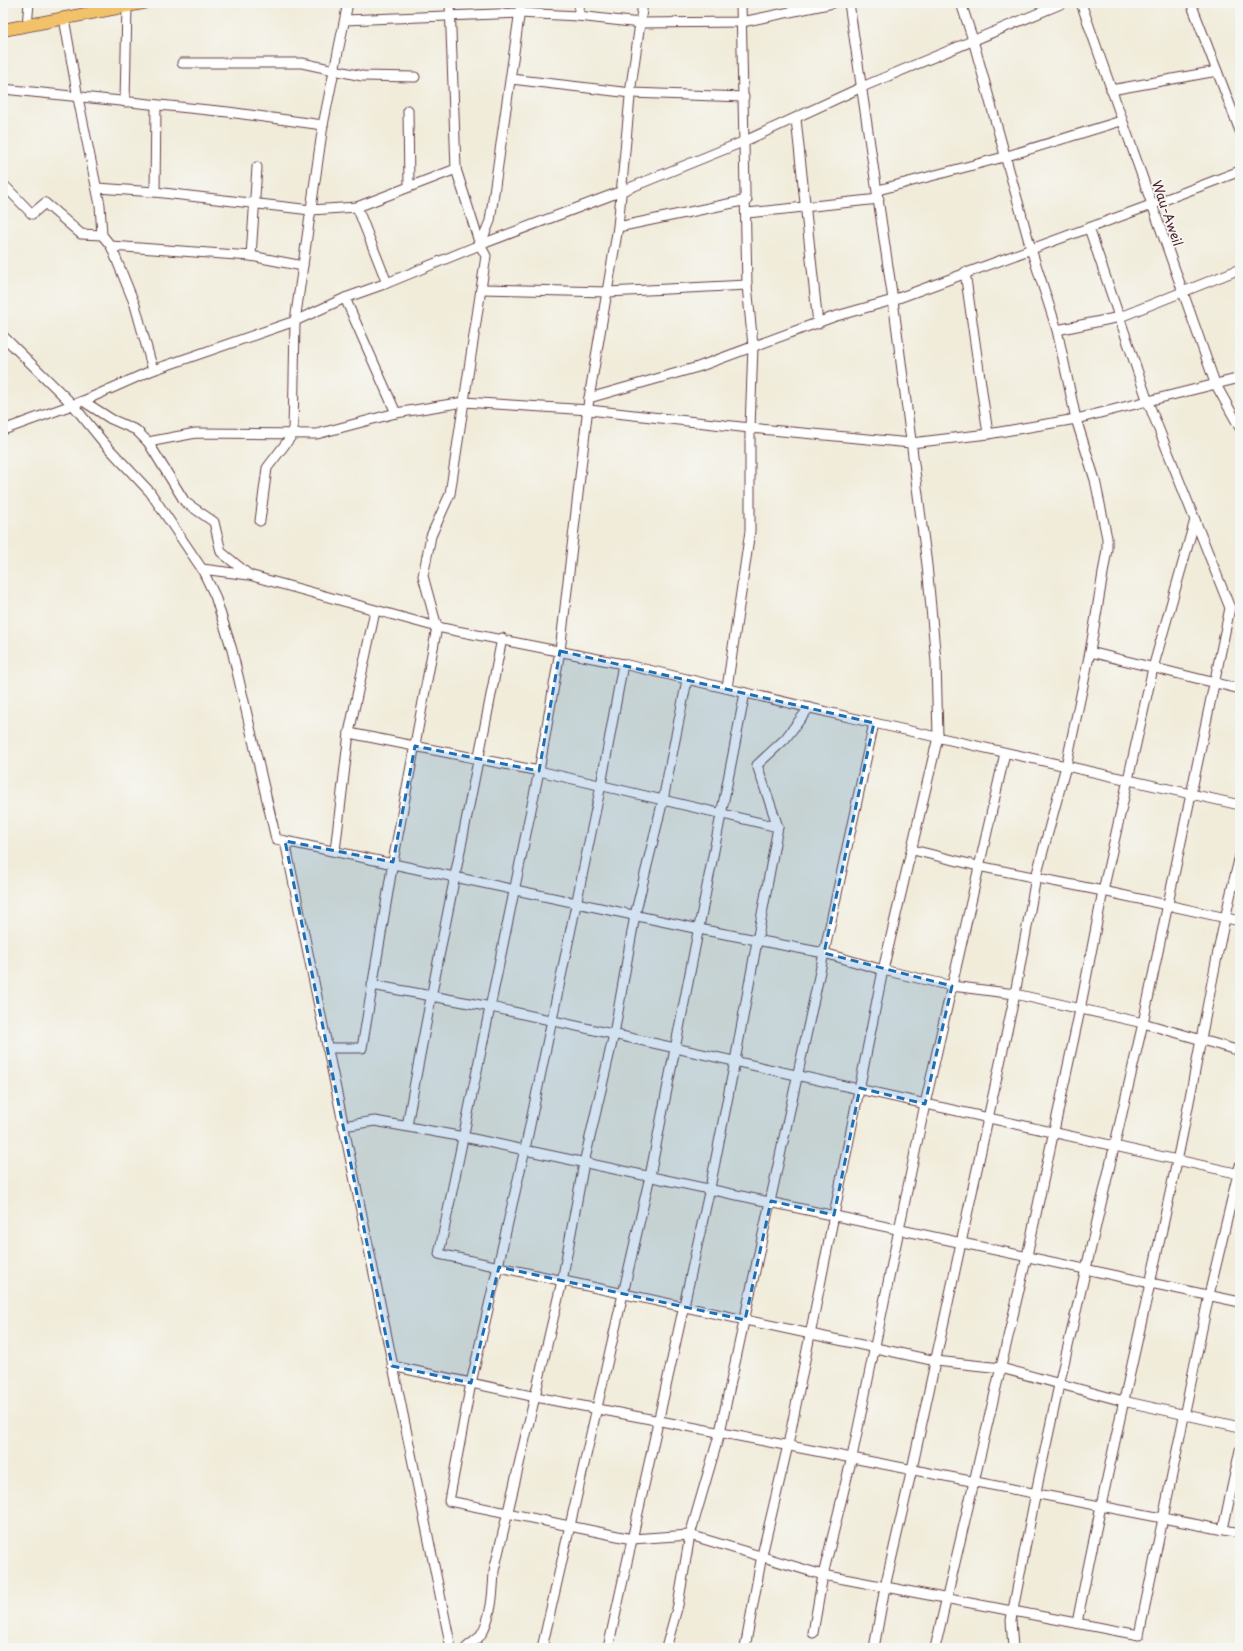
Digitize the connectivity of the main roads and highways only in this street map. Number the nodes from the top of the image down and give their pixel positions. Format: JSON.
{"nodes":[{"id":1,"x":141,"y":3,"type":"edge"},
{"id":2,"x":3,"y":30,"type":"edge"}],
"edges":[{"from":1,"to":2,"type":"main road"}]}
